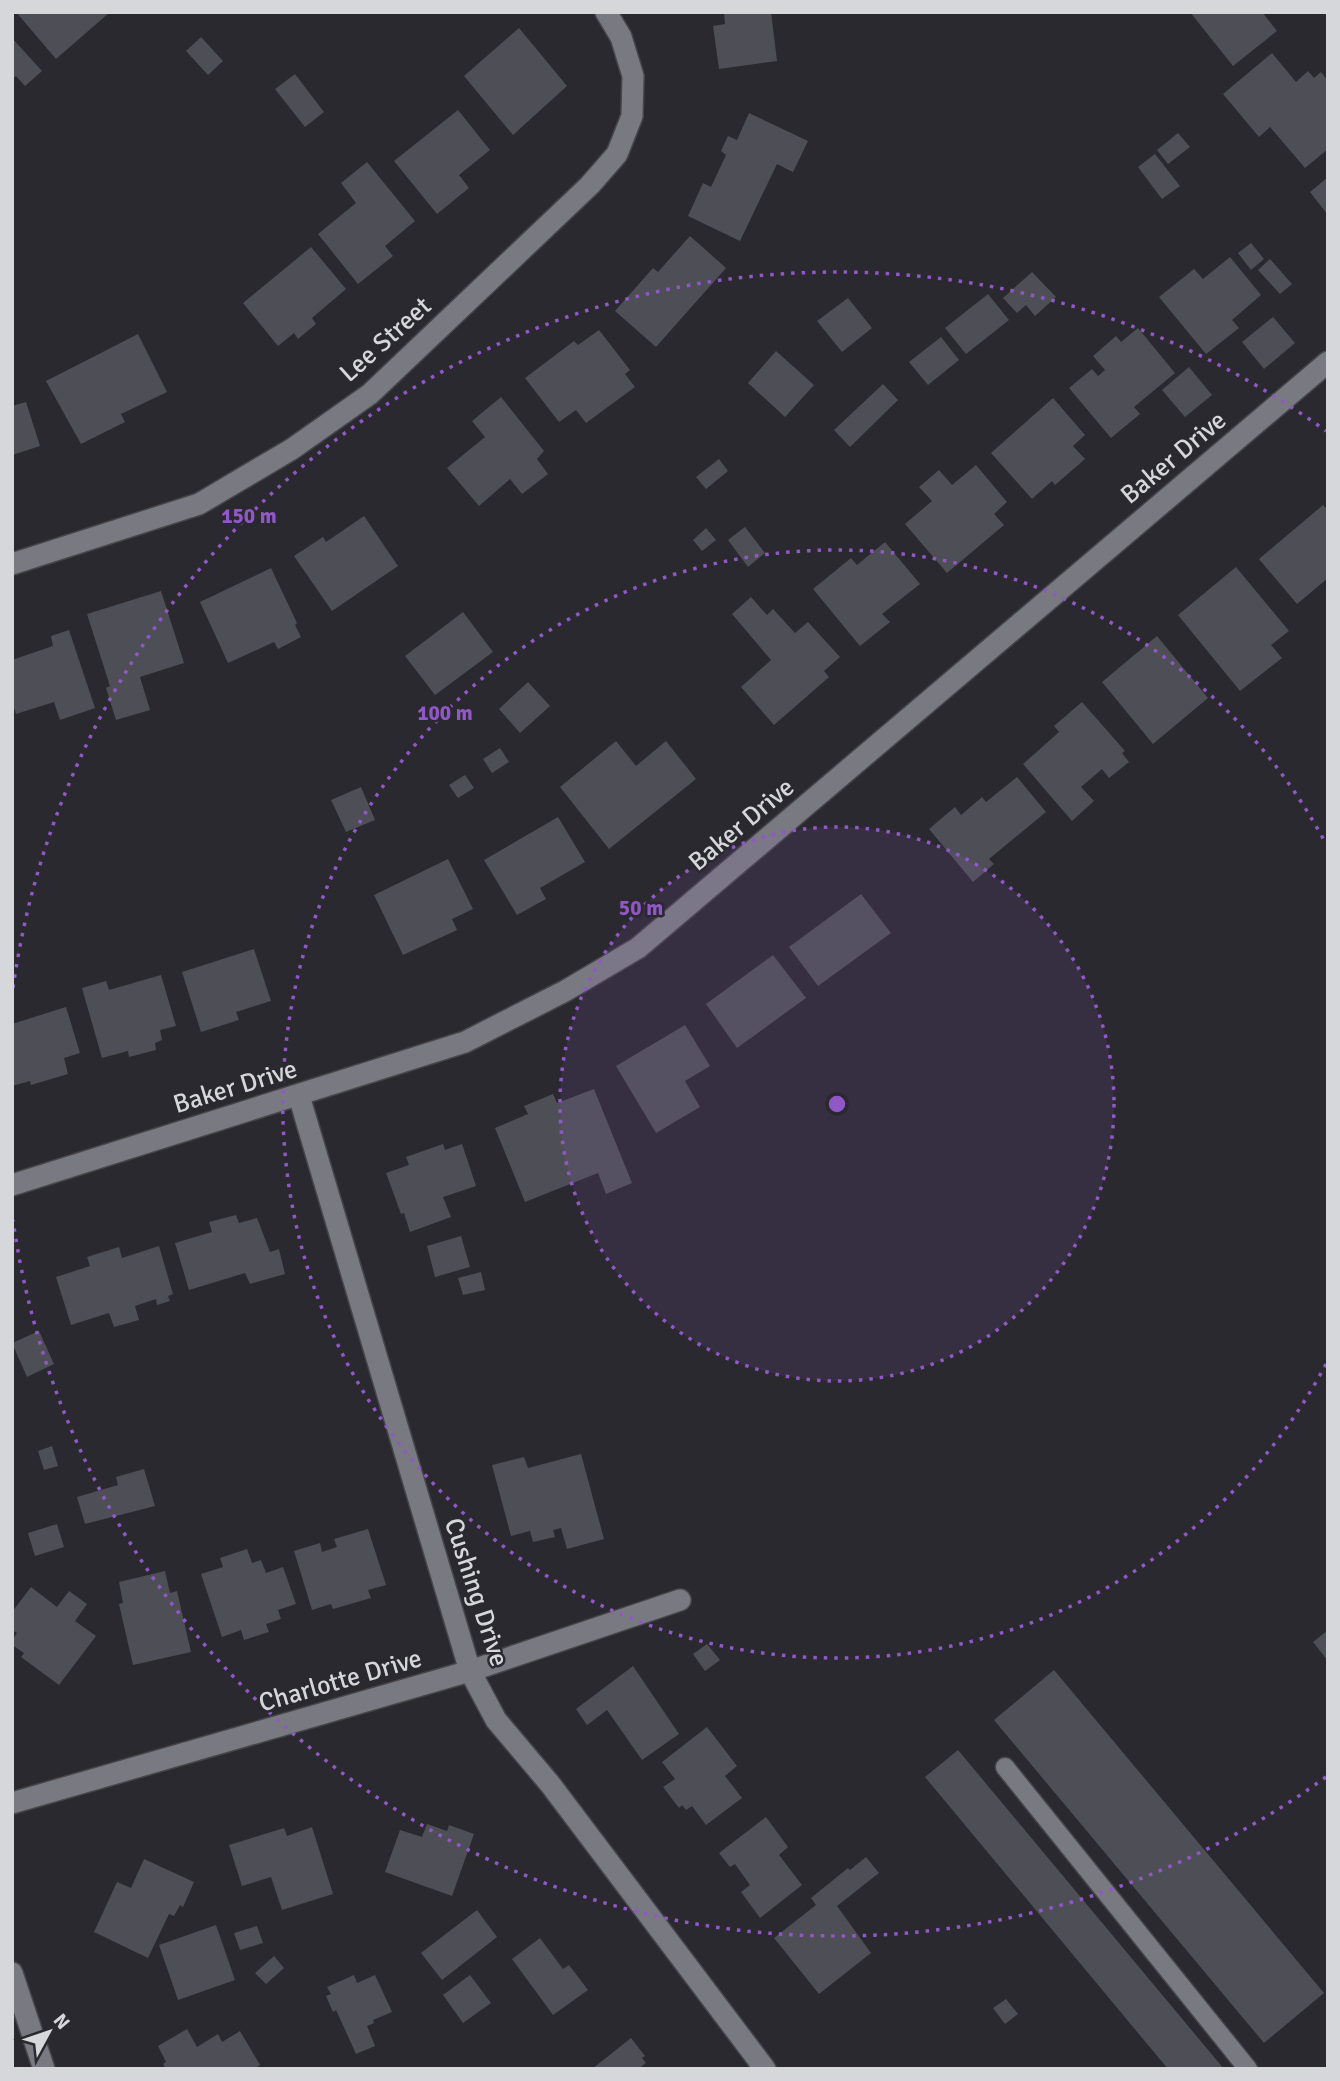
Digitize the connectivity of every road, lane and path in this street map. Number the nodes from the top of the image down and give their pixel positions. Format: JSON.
{"nodes":[{"id":1,"x":606,"y":12,"type":"edge"},
{"id":2,"x":1328,"y":362,"type":"edge"},
{"id":3,"x":12,"y":564,"type":"edge"},
{"id":4,"x":299,"y":1096,"type":"junction"},
{"id":5,"x":12,"y":1185,"type":"edge"},
{"id":6,"x":680,"y":1600,"type":"dead end"},
{"id":7,"x":470,"y":1671,"type":"junction"},
{"id":8,"x":1005,"y":1767,"type":"dead end"},
{"id":9,"x":12,"y":1803,"type":"edge"},
{"id":10,"x":12,"y":1973,"type":"edge"},
{"id":11,"x":44,"y":2069,"type":"edge"},
{"id":12,"x":765,"y":2069,"type":"edge"},
{"id":13,"x":1248,"y":2069,"type":"edge"}],
"edges":[{"from":1,"to":3,"type":"street","name":"Lee Street"},
{"from":2,"to":4,"type":"street","name":"Baker Drive"},
{"from":4,"to":5,"type":"street","name":"Baker Drive"},
{"from":4,"to":7,"type":"street","name":"Cushing Drive"},
{"from":6,"to":7,"type":"street","name":"Charlotte Drive"},
{"from":7,"to":9,"type":"street","name":"Charlotte Drive"},
{"from":7,"to":12,"type":"street","name":"Cushing Drive"},
{"from":8,"to":13,"type":"lane"},
{"from":10,"to":11,"type":"street"}]}
